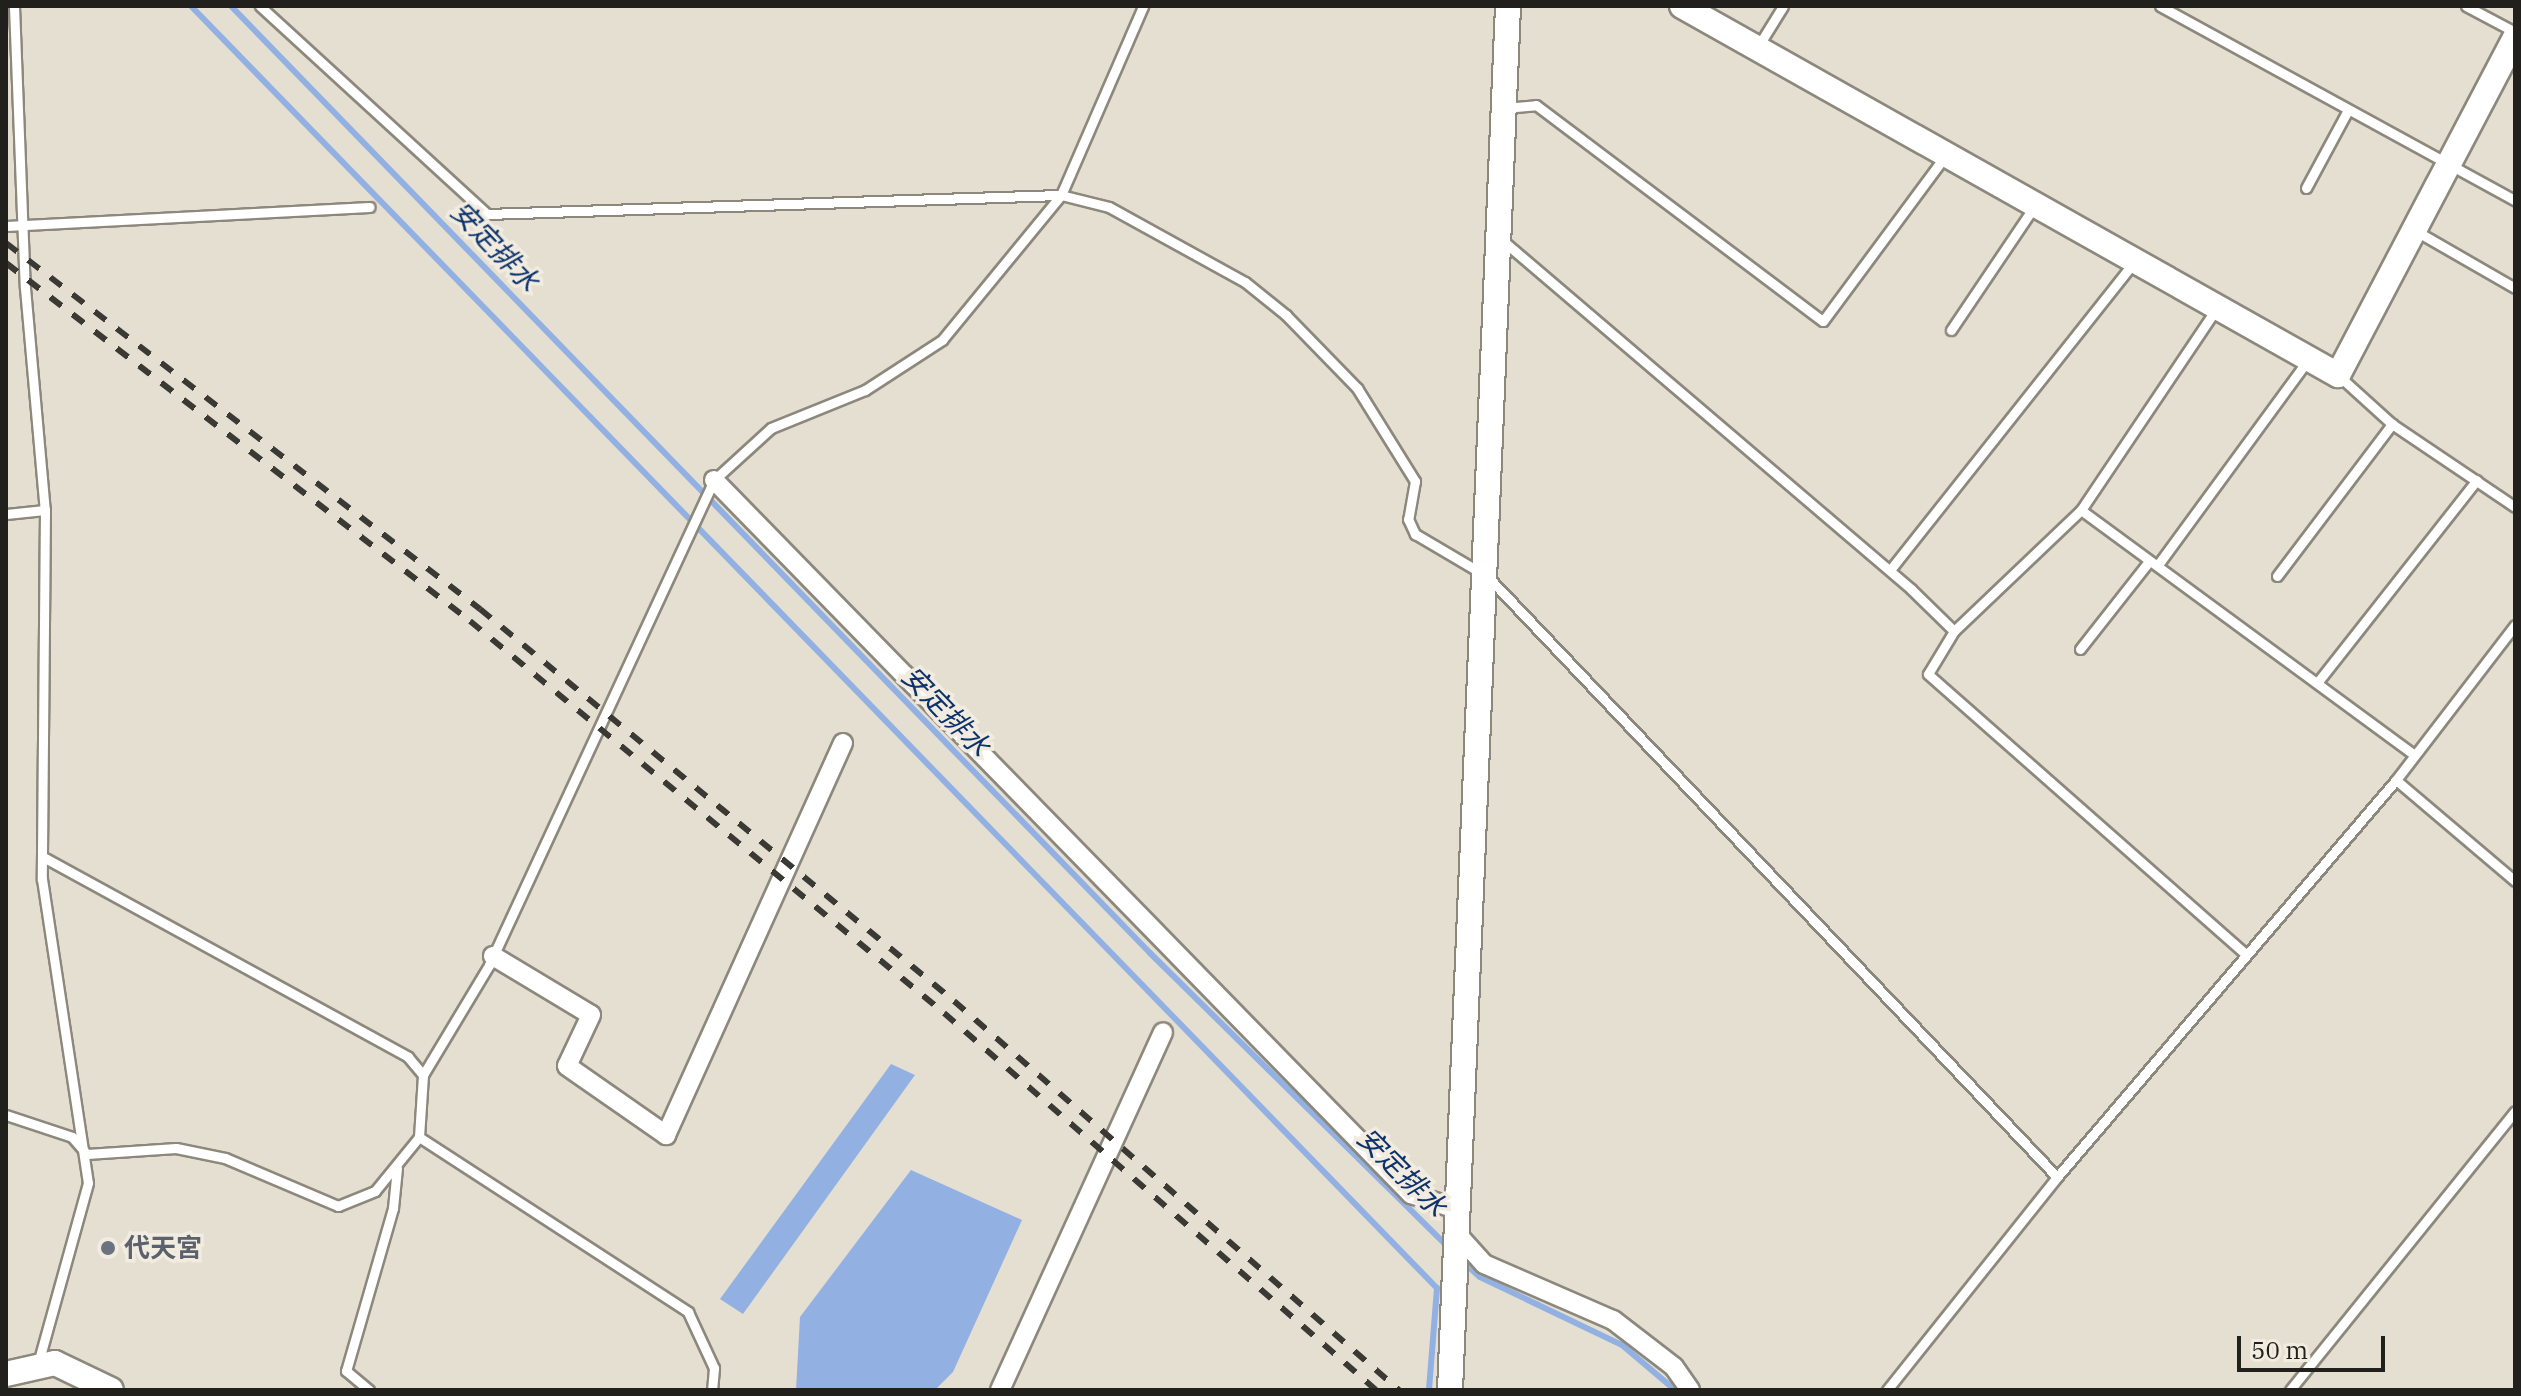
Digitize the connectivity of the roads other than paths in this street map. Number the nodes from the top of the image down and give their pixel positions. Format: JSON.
{"nodes":[{"id":1,"x":14,"y":6,"type":"edge"},
{"id":2,"x":260,"y":6,"type":"edge"},
{"id":3,"x":1143,"y":6,"type":"edge"},
{"id":4,"x":1508,"y":6,"type":"edge"},
{"id":5,"x":1682,"y":6,"type":"edge"},
{"id":6,"x":1783,"y":6,"type":"edge"},
{"id":7,"x":2160,"y":6,"type":"edge"},
{"id":8,"x":2466,"y":6,"type":"edge"},
{"id":9,"x":2515,"y":32,"type":"edge"},
{"id":10,"x":2515,"y":38,"type":"edge"},
{"id":11,"x":1755,"y":51,"type":"junction"},
{"id":12,"x":1504,"y":108,"type":"junction"},
{"id":13,"x":2348,"y":110,"type":"junction"},
{"id":14,"x":1945,"y":156,"type":"junction"},
{"id":15,"x":2448,"y":167,"type":"junction"},
{"id":16,"x":2306,"y":188,"type":"dead end"},
{"id":17,"x":1061,"y":195,"type":"junction"},
{"id":18,"x":2515,"y":200,"type":"edge"},
{"id":19,"x":2035,"y":206,"type":"junction"},
{"id":20,"x":370,"y":207,"type":"dead end"},
{"id":21,"x":25,"y":225,"type":"junction"},
{"id":22,"x":6,"y":226,"type":"edge"},
{"id":23,"x":2416,"y":231,"type":"junction"},
{"id":24,"x":1499,"y":238,"type":"junction"},
{"id":25,"x":2134,"y":262,"type":"junction"},
{"id":26,"x":2515,"y":288,"type":"edge"},
{"id":27,"x":2216,"y":309,"type":"junction"},
{"id":28,"x":1951,"y":330,"type":"dead end"},
{"id":29,"x":2307,"y":360,"type":"junction"},
{"id":30,"x":2338,"y":375,"type":"junction"},
{"id":31,"x":2392,"y":424,"type":"junction"},
{"id":32,"x":2477,"y":480,"type":"junction"},
{"id":33,"x":712,"y":485,"type":"junction"},
{"id":34,"x":2515,"y":507,"type":"edge"},
{"id":35,"x":45,"y":510,"type":"junction"},
{"id":36,"x":2081,"y":510,"type":"junction"},
{"id":37,"x":6,"y":514,"type":"edge"},
{"id":38,"x":2160,"y":562,"type":"junction"},
{"id":39,"x":2147,"y":564,"type":"junction"},
{"id":40,"x":1890,"y":570,"type":"junction"},
{"id":41,"x":2277,"y":576,"type":"dead end"},
{"id":42,"x":1488,"y":577,"type":"junction"},
{"id":43,"x":2515,"y":625,"type":"edge"},
{"id":44,"x":1954,"y":631,"type":"junction"},
{"id":45,"x":2080,"y":649,"type":"dead end"},
{"id":46,"x":2317,"y":683,"type":"junction"},
{"id":47,"x":843,"y":743,"type":"dead end"},
{"id":48,"x":2413,"y":754,"type":"junction"},
{"id":49,"x":2396,"y":780,"type":"junction"},
{"id":50,"x":45,"y":858,"type":"junction"},
{"id":51,"x":2515,"y":881,"type":"edge"},
{"id":52,"x":2245,"y":953,"type":"junction"},
{"id":53,"x":493,"y":956,"type":"junction"},
{"id":54,"x":1163,"y":1032,"type":"dead end"},
{"id":55,"x":423,"y":1075,"type":"junction"},
{"id":56,"x":2515,"y":1111,"type":"edge"},
{"id":57,"x":6,"y":1115,"type":"edge"},
{"id":58,"x":419,"y":1137,"type":"junction"},
{"id":59,"x":87,"y":1154,"type":"junction"},
{"id":60,"x":397,"y":1168,"type":"junction"},
{"id":61,"x":2057,"y":1177,"type":"junction"},
{"id":62,"x":1458,"y":1240,"type":"junction"},
{"id":63,"x":38,"y":1363,"type":"junction"},
{"id":64,"x":6,"y":1374,"type":"edge"},
{"id":65,"x":111,"y":1390,"type":"edge"},
{"id":66,"x":369,"y":1390,"type":"edge"},
{"id":67,"x":712,"y":1390,"type":"edge"},
{"id":68,"x":1000,"y":1390,"type":"edge"},
{"id":69,"x":1450,"y":1390,"type":"edge"},
{"id":70,"x":1690,"y":1390,"type":"edge"},
{"id":71,"x":1887,"y":1390,"type":"edge"},
{"id":72,"x":2290,"y":1390,"type":"edge"}],
"edges":[{"from":1,"to":21,"type":"lane"},
{"from":2,"to":17,"type":"lane"},
{"from":3,"to":17,"type":"lane"},
{"from":4,"to":12,"type":"street"},
{"from":5,"to":11,"type":"street"},
{"from":6,"to":11,"type":"lane"},
{"from":7,"to":13,"type":"lane"},
{"from":8,"to":9,"type":"lane"},
{"from":10,"to":15,"type":"street"},
{"from":11,"to":14,"type":"street"},
{"from":12,"to":14,"type":"lane"},
{"from":12,"to":24,"type":"street"},
{"from":13,"to":15,"type":"lane"},
{"from":13,"to":16,"type":"lane"},
{"from":14,"to":19,"type":"street"},
{"from":15,"to":18,"type":"lane"},
{"from":15,"to":23,"type":"street"},
{"from":17,"to":33,"type":"lane"},
{"from":17,"to":42,"type":"lane"},
{"from":19,"to":25,"type":"street"},
{"from":19,"to":28,"type":"lane"},
{"from":20,"to":21,"type":"lane"},
{"from":21,"to":22,"type":"lane"},
{"from":21,"to":35,"type":"lane"},
{"from":23,"to":26,"type":"lane"},
{"from":23,"to":30,"type":"street"},
{"from":24,"to":40,"type":"lane"},
{"from":24,"to":42,"type":"street"},
{"from":25,"to":27,"type":"street"},
{"from":25,"to":40,"type":"lane"},
{"from":27,"to":29,"type":"street"},
{"from":27,"to":36,"type":"lane"},
{"from":29,"to":30,"type":"street"},
{"from":29,"to":38,"type":"lane"},
{"from":30,"to":31,"type":"lane"},
{"from":31,"to":32,"type":"lane"},
{"from":31,"to":41,"type":"lane"},
{"from":32,"to":34,"type":"lane"},
{"from":32,"to":46,"type":"lane"},
{"from":33,"to":53,"type":"lane"},
{"from":33,"to":62,"type":"street"},
{"from":35,"to":37,"type":"lane"},
{"from":35,"to":50,"type":"lane"},
{"from":36,"to":39,"type":"lane"},
{"from":36,"to":44,"type":"lane"},
{"from":38,"to":39,"type":"lane"},
{"from":38,"to":46,"type":"lane"},
{"from":39,"to":45,"type":"lane"},
{"from":40,"to":44,"type":"lane"},
{"from":42,"to":61,"type":"lane"},
{"from":42,"to":62,"type":"street"},
{"from":43,"to":48,"type":"lane"},
{"from":44,"to":52,"type":"lane"},
{"from":46,"to":48,"type":"lane"},
{"from":47,"to":53,"type":"street"},
{"from":48,"to":49,"type":"lane"},
{"from":49,"to":51,"type":"lane"},
{"from":49,"to":52,"type":"lane"},
{"from":50,"to":55,"type":"lane"},
{"from":50,"to":59,"type":"lane"},
{"from":52,"to":61,"type":"lane"},
{"from":53,"to":55,"type":"lane"},
{"from":54,"to":68,"type":"street"},
{"from":55,"to":58,"type":"lane"},
{"from":56,"to":72,"type":"lane"},
{"from":57,"to":59,"type":"lane"},
{"from":58,"to":60,"type":"lane"},
{"from":58,"to":67,"type":"lane"},
{"from":59,"to":60,"type":"lane"},
{"from":59,"to":63,"type":"lane"},
{"from":60,"to":66,"type":"lane"},
{"from":61,"to":71,"type":"lane"},
{"from":62,"to":69,"type":"street"},
{"from":62,"to":70,"type":"street"},
{"from":63,"to":64,"type":"street"},
{"from":63,"to":65,"type":"street"}]}
